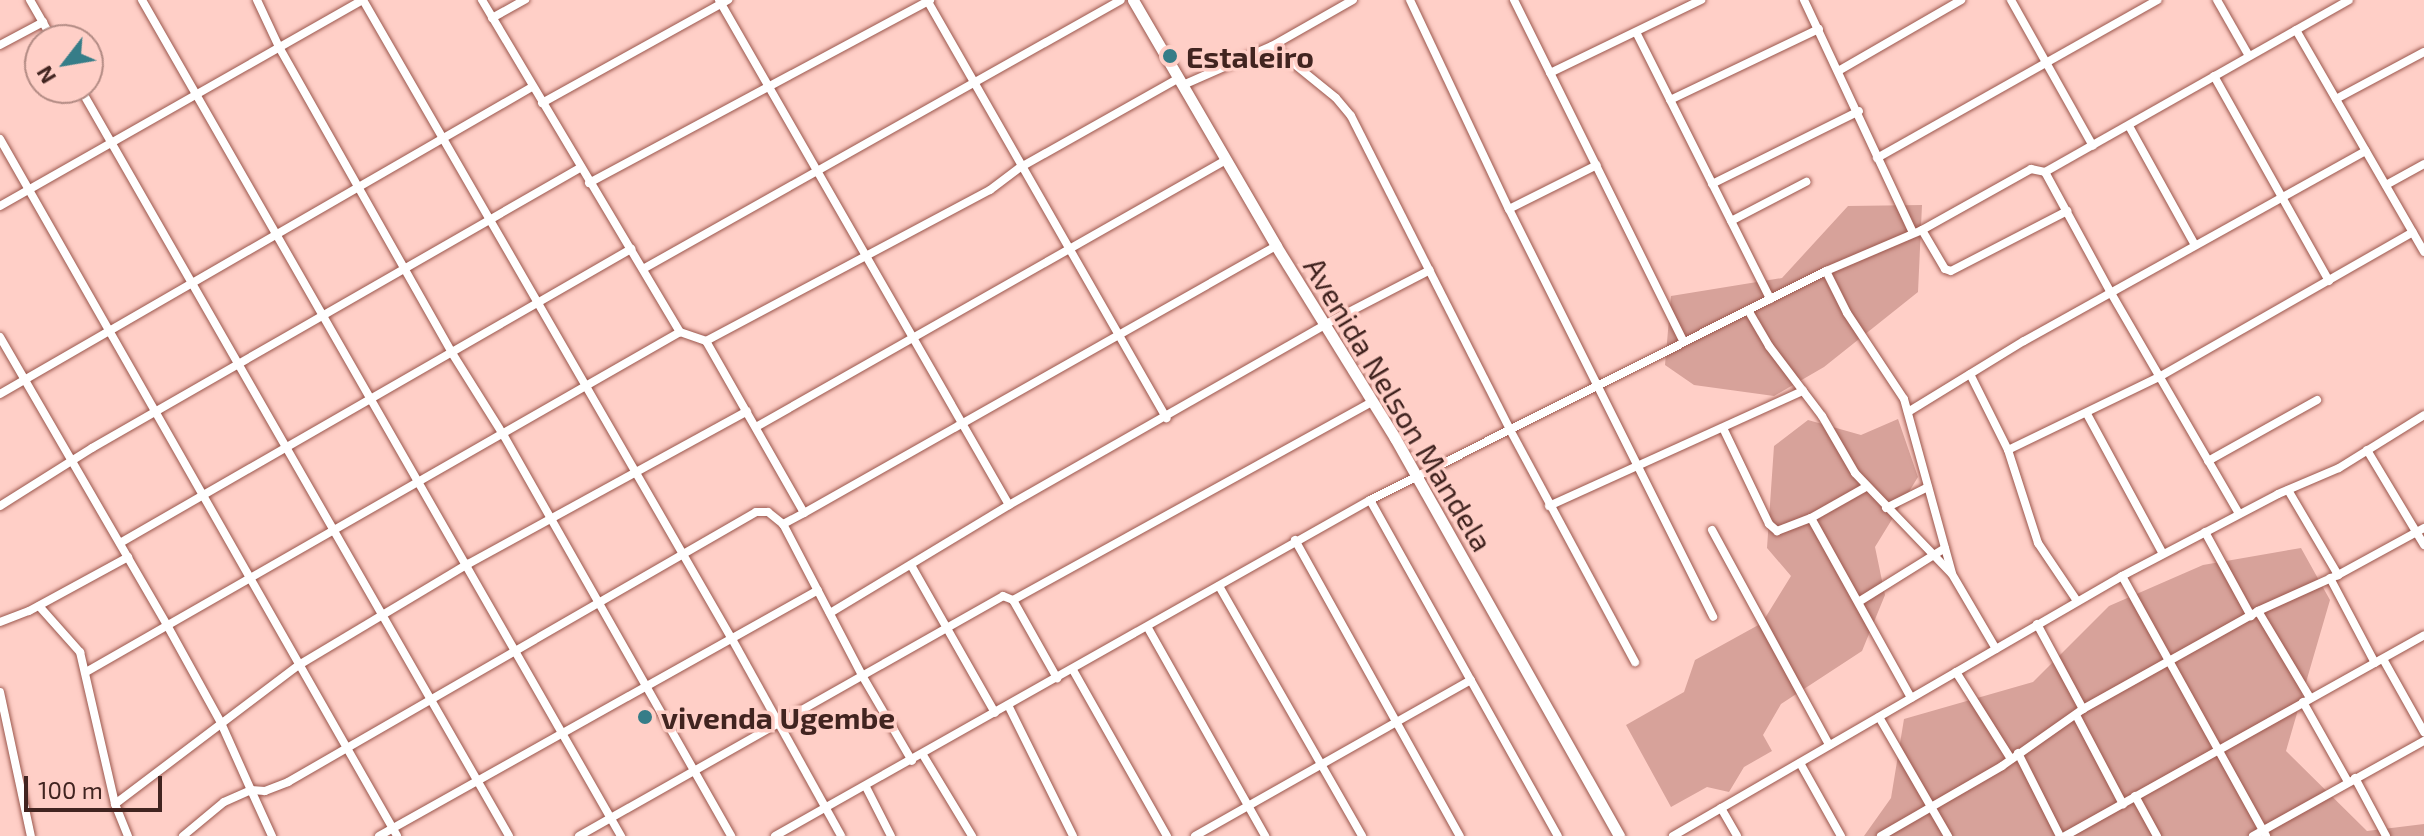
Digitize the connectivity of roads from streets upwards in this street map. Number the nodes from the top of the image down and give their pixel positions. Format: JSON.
{"nodes":[{"id":1,"x":30,"y":0,"type":"edge"},
{"id":2,"x":142,"y":0,"type":"edge"},
{"id":3,"x":257,"y":0,"type":"edge"},
{"id":4,"x":363,"y":0,"type":"edge"},
{"id":5,"x":482,"y":0,"type":"edge"},
{"id":6,"x":525,"y":0,"type":"edge"},
{"id":7,"x":1121,"y":0,"type":"edge"},
{"id":8,"x":1133,"y":0,"type":"edge"},
{"id":9,"x":1353,"y":0,"type":"edge"},
{"id":10,"x":1410,"y":0,"type":"edge"},
{"id":11,"x":1514,"y":0,"type":"edge"},
{"id":12,"x":1701,"y":0,"type":"edge"},
{"id":13,"x":1804,"y":0,"type":"edge"},
{"id":14,"x":1961,"y":0,"type":"edge"},
{"id":15,"x":2011,"y":0,"type":"edge"},
{"id":16,"x":2157,"y":0,"type":"edge"},
{"id":17,"x":2217,"y":0,"type":"edge"},
{"id":18,"x":2349,"y":0,"type":"edge"},
{"id":19,"x":723,"y":1,"type":"edge"},
{"id":20,"x":929,"y":1,"type":"edge"},
{"id":21,"x":492,"y":18,"type":"junction"},
{"id":22,"x":43,"y":22,"type":"joint"},
{"id":23,"x":1819,"y":29,"type":"junction"},
{"id":24,"x":2296,"y":30,"type":"junction"},
{"id":25,"x":1636,"y":32,"type":"junction"},
{"id":26,"x":0,"y":45,"type":"edge"},
{"id":27,"x":1272,"y":46,"type":"junction"},
{"id":28,"x":279,"y":47,"type":"junction"},
{"id":29,"x":2424,"y":52,"type":"edge"},
{"id":30,"x":2249,"y":56,"type":"junction"},
{"id":31,"x":2045,"y":62,"type":"junction"},
{"id":32,"x":1840,"y":70,"type":"junction"},
{"id":33,"x":1550,"y":73,"type":"junction"},
{"id":34,"x":2214,"y":76,"type":"junction"},
{"id":35,"x":1181,"y":82,"type":"junction"},
{"id":36,"x":974,"y":86,"type":"junction"},
{"id":37,"x":532,"y":87,"type":"junction"},
{"id":38,"x":767,"y":88,"type":"junction"},
{"id":39,"x":197,"y":95,"type":"junction"},
{"id":40,"x":2336,"y":99,"type":"junction"},
{"id":41,"x":1670,"y":100,"type":"junction"},
{"id":42,"x":542,"y":103,"type":"junction"},
{"id":43,"x":89,"y":104,"type":"edge"},
{"id":44,"x":1859,"y":111,"type":"junction"},
{"id":45,"x":2129,"y":126,"type":"junction"},
{"id":46,"x":442,"y":138,"type":"junction"},
{"id":47,"x":0,"y":139,"type":"edge"},
{"id":48,"x":112,"y":143,"type":"junction"},
{"id":49,"x":2093,"y":146,"type":"junction"},
{"id":50,"x":2366,"y":151,"type":"junction"},
{"id":51,"x":1877,"y":158,"type":"junction"},
{"id":52,"x":1226,"y":160,"type":"junction"},
{"id":53,"x":2424,"y":164,"type":"edge"},
{"id":54,"x":1597,"y":165,"type":"junction"},
{"id":55,"x":1021,"y":167,"type":"junction"},
{"id":56,"x":580,"y":168,"type":"junction"},
{"id":57,"x":2045,"y":172,"type":"junction"},
{"id":58,"x":816,"y":173,"type":"junction"},
{"id":59,"x":1806,"y":182,"type":"dead end"},
{"id":60,"x":589,"y":183,"type":"junction"},
{"id":61,"x":1712,"y":184,"type":"junction"},
{"id":62,"x":358,"y":185,"type":"junction"},
{"id":63,"x":2386,"y":185,"type":"junction"},
{"id":64,"x":31,"y":189,"type":"junction"},
{"id":65,"x":2279,"y":197,"type":"junction"},
{"id":66,"x":0,"y":206,"type":"edge"},
{"id":67,"x":1509,"y":209,"type":"junction"},
{"id":68,"x":2067,"y":211,"type":"junction"},
{"id":69,"x":491,"y":221,"type":"junction"},
{"id":70,"x":1731,"y":221,"type":"junction"},
{"id":71,"x":1917,"y":231,"type":"junction"},
{"id":72,"x":2413,"y":232,"type":"junction"},
{"id":73,"x":275,"y":233,"type":"junction"},
{"id":74,"x":2195,"y":245,"type":"junction"},
{"id":75,"x":1276,"y":246,"type":"junction"},
{"id":76,"x":631,"y":249,"type":"junction"},
{"id":77,"x":1071,"y":250,"type":"junction"},
{"id":78,"x":2424,"y":252,"type":"edge"},
{"id":79,"x":866,"y":255,"type":"junction"},
{"id":80,"x":406,"y":269,"type":"junction"},
{"id":81,"x":643,"y":269,"type":"junction"},
{"id":82,"x":1430,"y":270,"type":"junction"},
{"id":83,"x":1826,"y":271,"type":"junction"},
{"id":84,"x":2329,"y":281,"type":"junction"},
{"id":85,"x":192,"y":282,"type":"junction"},
{"id":86,"x":2111,"y":293,"type":"junction"},
{"id":87,"x":1770,"y":299,"type":"junction"},
{"id":88,"x":540,"y":304,"type":"junction"},
{"id":89,"x":1748,"y":310,"type":"junction"},
{"id":90,"x":323,"y":316,"type":"junction"},
{"id":91,"x":1324,"y":325,"type":"junction"},
{"id":92,"x":109,"y":330,"type":"junction"},
{"id":93,"x":680,"y":332,"type":"junction"},
{"id":94,"x":1118,"y":334,"type":"junction"},
{"id":95,"x":0,"y":337,"type":"edge"},
{"id":96,"x":914,"y":339,"type":"junction"},
{"id":97,"x":706,"y":341,"type":"junction"},
{"id":98,"x":1683,"y":341,"type":"junction"},
{"id":99,"x":452,"y":353,"type":"junction"},
{"id":100,"x":239,"y":366,"type":"junction"},
{"id":101,"x":1970,"y":374,"type":"junction"},
{"id":102,"x":2159,"y":377,"type":"junction"},
{"id":103,"x":24,"y":378,"type":"junction"},
{"id":104,"x":1598,"y":386,"type":"junction"},
{"id":105,"x":587,"y":387,"type":"junction"},
{"id":106,"x":1803,"y":391,"type":"junction"},
{"id":107,"x":0,"y":394,"type":"edge"},
{"id":108,"x":2317,"y":400,"type":"dead end"},
{"id":109,"x":372,"y":401,"type":"junction"},
{"id":110,"x":1372,"y":402,"type":"junction"},
{"id":111,"x":747,"y":411,"type":"junction"},
{"id":112,"x":1908,"y":412,"type":"junction"},
{"id":113,"x":156,"y":413,"type":"junction"},
{"id":114,"x":2087,"y":414,"type":"junction"},
{"id":115,"x":2424,"y":415,"type":"edge"},
{"id":116,"x":1166,"y":418,"type":"junction"},
{"id":117,"x":963,"y":423,"type":"junction"},
{"id":118,"x":756,"y":427,"type":"junction"},
{"id":119,"x":1509,"y":428,"type":"junction"},
{"id":120,"x":1724,"y":430,"type":"junction"},
{"id":121,"x":504,"y":436,"type":"junction"},
{"id":122,"x":287,"y":448,"type":"junction"},
{"id":123,"x":2008,"y":450,"type":"junction"},
{"id":124,"x":2367,"y":450,"type":"junction"},
{"id":125,"x":73,"y":460,"type":"junction"},
{"id":126,"x":2208,"y":461,"type":"junction"},
{"id":127,"x":1638,"y":468,"type":"junction"},
{"id":128,"x":635,"y":471,"type":"junction"},
{"id":129,"x":1416,"y":476,"type":"junction"},
{"id":130,"x":421,"y":483,"type":"junction"},
{"id":131,"x":1866,"y":487,"type":"junction"},
{"id":132,"x":1928,"y":487,"type":"junction"},
{"id":133,"x":2288,"y":490,"type":"junction"},
{"id":134,"x":204,"y":495,"type":"junction"},
{"id":135,"x":1370,"y":500,"type":"junction"},
{"id":136,"x":1009,"y":505,"type":"junction"},
{"id":137,"x":0,"y":506,"type":"edge"},
{"id":138,"x":1549,"y":506,"type":"junction"},
{"id":139,"x":1886,"y":508,"type":"junction"},
{"id":140,"x":804,"y":513,"type":"junction"},
{"id":141,"x":2239,"y":514,"type":"junction"},
{"id":142,"x":1811,"y":518,"type":"junction"},
{"id":143,"x":551,"y":520,"type":"junction"},
{"id":144,"x":783,"y":524,"type":"junction"},
{"id":145,"x":1712,"y":530,"type":"dead end"},
{"id":146,"x":2420,"y":530,"type":"edge"},
{"id":147,"x":335,"y":532,"type":"junction"},
{"id":148,"x":2205,"y":532,"type":"junction"},
{"id":149,"x":1295,"y":540,"type":"junction"},
{"id":150,"x":120,"y":543,"type":"junction"},
{"id":151,"x":2424,"y":545,"type":"edge"},
{"id":152,"x":1945,"y":548,"type":"junction"},
{"id":153,"x":684,"y":554,"type":"junction"},
{"id":154,"x":2163,"y":554,"type":"junction"},
{"id":155,"x":128,"y":557,"type":"junction"},
{"id":156,"x":1934,"y":558,"type":"junction"},
{"id":157,"x":468,"y":564,"type":"junction"},
{"id":158,"x":911,"y":565,"type":"junction"},
{"id":159,"x":1952,"y":574,"type":"junction"},
{"id":160,"x":2122,"y":576,"type":"junction"},
{"id":161,"x":2334,"y":576,"type":"junction"},
{"id":162,"x":250,"y":580,"type":"junction"},
{"id":163,"x":1219,"y":586,"type":"junction"},
{"id":164,"x":818,"y":590,"type":"junction"},
{"id":165,"x":1013,"y":600,"type":"junction"},
{"id":166,"x":1860,"y":601,"type":"junction"},
{"id":167,"x":2077,"y":601,"type":"junction"},
{"id":168,"x":598,"y":603,"type":"junction"},
{"id":169,"x":39,"y":606,"type":"junction"},
{"id":170,"x":830,"y":613,"type":"junction"},
{"id":171,"x":2254,"y":613,"type":"junction"},
{"id":172,"x":383,"y":615,"type":"junction"},
{"id":173,"x":1713,"y":617,"type":"dead end"},
{"id":174,"x":0,"y":622,"type":"edge"},
{"id":175,"x":2037,"y":624,"type":"junction"},
{"id":176,"x":167,"y":625,"type":"junction"},
{"id":177,"x":946,"y":628,"type":"junction"},
{"id":178,"x":1148,"y":628,"type":"junction"},
{"id":179,"x":2424,"y":635,"type":"edge"},
{"id":180,"x":732,"y":639,"type":"junction"},
{"id":181,"x":1996,"y":649,"type":"junction"},
{"id":182,"x":516,"y":650,"type":"junction"},
{"id":183,"x":2168,"y":661,"type":"junction"},
{"id":184,"x":2379,"y":661,"type":"junction"},
{"id":185,"x":1635,"y":662,"type":"dead end"},
{"id":186,"x":299,"y":665,"type":"junction"},
{"id":187,"x":1073,"y":670,"type":"junction"},
{"id":188,"x":86,"y":672,"type":"junction"},
{"id":189,"x":1956,"y":672,"type":"junction"},
{"id":190,"x":863,"y":677,"type":"junction"},
{"id":191,"x":1057,"y":678,"type":"junction"},
{"id":192,"x":1471,"y":680,"type":"junction"},
{"id":193,"x":646,"y":687,"type":"junction"},
{"id":194,"x":0,"y":692,"type":"edge"},
{"id":195,"x":1911,"y":698,"type":"junction"},
{"id":196,"x":431,"y":699,"type":"junction"},
{"id":197,"x":2306,"y":700,"type":"junction"},
{"id":198,"x":1008,"y":705,"type":"junction"},
{"id":199,"x":2080,"y":712,"type":"junction"},
{"id":200,"x":995,"y":713,"type":"junction"},
{"id":201,"x":1879,"y":717,"type":"junction"},
{"id":202,"x":1398,"y":722,"type":"junction"},
{"id":203,"x":221,"y":723,"type":"junction"},
{"id":204,"x":780,"y":723,"type":"junction"},
{"id":205,"x":2424,"y":732,"type":"edge"},
{"id":206,"x":562,"y":735,"type":"junction"},
{"id":207,"x":2423,"y":744,"type":"edge"},
{"id":208,"x":1829,"y":745,"type":"junction"},
{"id":209,"x":346,"y":746,"type":"junction"},
{"id":210,"x":2219,"y":749,"type":"junction"},
{"id":211,"x":923,"y":755,"type":"junction"},
{"id":212,"x":2014,"y":756,"type":"junction"},
{"id":213,"x":912,"y":761,"type":"junction"},
{"id":214,"x":1800,"y":763,"type":"junction"},
{"id":215,"x":1322,"y":765,"type":"junction"},
{"id":216,"x":695,"y":771,"type":"junction"},
{"id":217,"x":2351,"y":780,"type":"junction"},
{"id":218,"x":476,"y":781,"type":"junction"},
{"id":219,"x":866,"y":787,"type":"junction"},
{"id":220,"x":251,"y":790,"type":"junction"},
{"id":221,"x":2135,"y":796,"type":"junction"},
{"id":222,"x":115,"y":804,"type":"junction"},
{"id":223,"x":2123,"y":804,"type":"junction"},
{"id":224,"x":1248,"y":806,"type":"junction"},
{"id":225,"x":826,"y":808,"type":"junction"},
{"id":226,"x":1721,"y":808,"type":"junction"},
{"id":227,"x":1932,"y":809,"type":"junction"},
{"id":228,"x":611,"y":819,"type":"junction"},
{"id":229,"x":395,"y":832,"type":"edge"},
{"id":230,"x":2264,"y":833,"type":"edge"},
{"id":231,"x":31,"y":836,"type":"edge"},
{"id":232,"x":128,"y":836,"type":"edge"},
{"id":233,"x":183,"y":836,"type":"edge"},
{"id":234,"x":272,"y":836,"type":"edge"},
{"id":235,"x":379,"y":836,"type":"edge"},
{"id":236,"x":509,"y":836,"type":"edge"},
{"id":237,"x":579,"y":836,"type":"edge"},
{"id":238,"x":621,"y":836,"type":"edge"},
{"id":239,"x":731,"y":836,"type":"edge"},
{"id":240,"x":775,"y":836,"type":"edge"},
{"id":241,"x":841,"y":836,"type":"edge"},
{"id":242,"x":891,"y":836,"type":"edge"},
{"id":243,"x":972,"y":836,"type":"edge"},
{"id":244,"x":1073,"y":836,"type":"edge"},
{"id":245,"x":1167,"y":836,"type":"edge"},
{"id":246,"x":1195,"y":836,"type":"edge"},
{"id":247,"x":1265,"y":836,"type":"edge"},
{"id":248,"x":1362,"y":836,"type":"edge"},
{"id":249,"x":1460,"y":836,"type":"edge"},
{"id":250,"x":1558,"y":836,"type":"edge"},
{"id":251,"x":1619,"y":836,"type":"edge"},
{"id":252,"x":1673,"y":836,"type":"edge"},
{"id":253,"x":1737,"y":836,"type":"edge"},
{"id":254,"x":1841,"y":836,"type":"edge"},
{"id":255,"x":1881,"y":836,"type":"edge"},
{"id":256,"x":1948,"y":836,"type":"edge"},
{"id":257,"x":2062,"y":836,"type":"edge"},
{"id":258,"x":2157,"y":836,"type":"edge"},
{"id":259,"x":2253,"y":836,"type":"edge"},
{"id":260,"x":2386,"y":836,"type":"edge"}],
"edges":[{"from":1,"to":22,"type":"street"},
{"from":2,"to":39,"type":"street"},
{"from":3,"to":28,"type":"street"},
{"from":4,"to":28,"type":"street"},
{"from":4,"to":46,"type":"street"},
{"from":5,"to":21,"type":"street"},
{"from":6,"to":21,"type":"street"},
{"from":7,"to":36,"type":"street"},
{"from":8,"to":35,"type":"street","name":"Avenida Nelson Mandela"},
{"from":9,"to":27,"type":"street"},
{"from":10,"to":67,"type":"street"},
{"from":11,"to":33,"type":"street"},
{"from":12,"to":25,"type":"street"},
{"from":13,"to":23,"type":"street"},
{"from":14,"to":32,"type":"street"},
{"from":15,"to":31,"type":"street"},
{"from":16,"to":31,"type":"street"},
{"from":17,"to":30,"type":"street"},
{"from":18,"to":24,"type":"street"},
{"from":19,"to":38,"type":"street"},
{"from":19,"to":42,"type":"street"},
{"from":20,"to":36,"type":"street"},
{"from":20,"to":38,"type":"street"},
{"from":21,"to":37,"type":"street"},
{"from":22,"to":26,"type":"street"},
{"from":23,"to":32,"type":"street"},
{"from":23,"to":41,"type":"street"},
{"from":24,"to":30,"type":"street"},
{"from":24,"to":40,"type":"street"},
{"from":25,"to":33,"type":"street"},
{"from":25,"to":41,"type":"street"},
{"from":27,"to":35,"type":"street"},
{"from":27,"to":82,"type":"street"},
{"from":28,"to":39,"type":"street"},
{"from":28,"to":62,"type":"street"},
{"from":29,"to":40,"type":"street"},
{"from":30,"to":34,"type":"street"},
{"from":31,"to":49,"type":"street"},
{"from":31,"to":51,"type":"street"},
{"from":32,"to":44,"type":"street"},
{"from":33,"to":54,"type":"street"},
{"from":34,"to":45,"type":"street"},
{"from":34,"to":65,"type":"street"},
{"from":35,"to":52,"type":"street","name":"Avenida Nelson Mandela"},
{"from":35,"to":55,"type":"street"},
{"from":36,"to":55,"type":"street"},
{"from":36,"to":58,"type":"street"},
{"from":37,"to":42,"type":"street"},
{"from":37,"to":46,"type":"street"},
{"from":38,"to":58,"type":"street"},
{"from":38,"to":60,"type":"street"},
{"from":39,"to":48,"type":"street"},
{"from":39,"to":73,"type":"street"},
{"from":40,"to":50,"type":"street"},
{"from":41,"to":61,"type":"street"},
{"from":42,"to":56,"type":"street"},
{"from":43,"to":48,"type":"street"},
{"from":44,"to":51,"type":"street"},
{"from":44,"to":61,"type":"street"},
{"from":45,"to":49,"type":"street"},
{"from":45,"to":74,"type":"street"},
{"from":46,"to":62,"type":"street"},
{"from":46,"to":69,"type":"street"},
{"from":47,"to":64,"type":"street"},
{"from":48,"to":64,"type":"street"},
{"from":48,"to":85,"type":"street"},
{"from":49,"to":57,"type":"street"},
{"from":50,"to":63,"type":"street"},
{"from":50,"to":65,"type":"street"},
{"from":51,"to":71,"type":"street"},
{"from":52,"to":75,"type":"street","name":"Avenida Nelson Mandela"},
{"from":52,"to":77,"type":"street"},
{"from":53,"to":63,"type":"street"},
{"from":54,"to":67,"type":"street"},
{"from":54,"to":98,"type":"street"},
{"from":55,"to":77,"type":"street"},
{"from":55,"to":79,"type":"street"},
{"from":56,"to":60,"type":"street"},
{"from":56,"to":69,"type":"street"},
{"from":57,"to":68,"type":"street"},
{"from":57,"to":71,"type":"street"},
{"from":58,"to":79,"type":"street"},
{"from":58,"to":81,"type":"street"},
{"from":59,"to":70,"type":"street"},
{"from":60,"to":76,"type":"street"},
{"from":61,"to":70,"type":"street"},
{"from":62,"to":73,"type":"street"},
{"from":62,"to":80,"type":"street"},
{"from":63,"to":72,"type":"street"},
{"from":64,"to":66,"type":"street"},
{"from":64,"to":92,"type":"street"},
{"from":65,"to":74,"type":"street"},
{"from":65,"to":84,"type":"street"},
{"from":67,"to":104,"type":"street"},
{"from":68,"to":71,"type":"street"},
{"from":68,"to":86,"type":"street"},
{"from":69,"to":80,"type":"street"},
{"from":69,"to":88,"type":"street"},
{"from":70,"to":87,"type":"street"},
{"from":71,"to":83,"type":"street"},
{"from":72,"to":78,"type":"street"},
{"from":72,"to":84,"type":"street"},
{"from":73,"to":85,"type":"street"},
{"from":73,"to":90,"type":"street"},
{"from":74,"to":86,"type":"street"},
{"from":75,"to":91,"type":"street","name":"Avenida Nelson Mandela"},
{"from":75,"to":94,"type":"street"},
{"from":76,"to":81,"type":"street"},
{"from":76,"to":88,"type":"street"},
{"from":77,"to":94,"type":"street"},
{"from":77,"to":96,"type":"street"},
{"from":79,"to":96,"type":"street"},
{"from":79,"to":97,"type":"street"},
{"from":80,"to":90,"type":"street"},
{"from":80,"to":99,"type":"street"},
{"from":81,"to":93,"type":"street"},
{"from":82,"to":91,"type":"street"},
{"from":82,"to":119,"type":"street"},
{"from":83,"to":87,"type":"street"},
{"from":83,"to":112,"type":"street"},
{"from":84,"to":102,"type":"street"},
{"from":85,"to":92,"type":"street"},
{"from":85,"to":100,"type":"street"},
{"from":86,"to":101,"type":"street"},
{"from":86,"to":102,"type":"street"},
{"from":87,"to":89,"type":"street"},
{"from":88,"to":99,"type":"street"},
{"from":88,"to":105,"type":"street"},
{"from":89,"to":98,"type":"street"},
{"from":89,"to":106,"type":"street"},
{"from":90,"to":100,"type":"street"},
{"from":90,"to":109,"type":"street"},
{"from":91,"to":110,"type":"street","name":"Avenida Nelson Mandela"},
{"from":91,"to":116,"type":"street"},
{"from":92,"to":103,"type":"street"},
{"from":92,"to":113,"type":"street"},
{"from":93,"to":97,"type":"street"},
{"from":93,"to":105,"type":"street"},
{"from":94,"to":116,"type":"street"},
{"from":94,"to":117,"type":"street"},
{"from":95,"to":103,"type":"street"},
{"from":96,"to":117,"type":"street"},
{"from":96,"to":118,"type":"street"},
{"from":97,"to":111,"type":"street"},
{"from":98,"to":104,"type":"street"},
{"from":99,"to":109,"type":"street"},
{"from":99,"to":121,"type":"street"},
{"from":100,"to":113,"type":"street"},
{"from":100,"to":122,"type":"street"},
{"from":101,"to":112,"type":"street"},
{"from":101,"to":123,"type":"street"},
{"from":102,"to":114,"type":"street"},
{"from":102,"to":126,"type":"street"},
{"from":103,"to":107,"type":"street"},
{"from":103,"to":125,"type":"street"},
{"from":104,"to":119,"type":"street"},
{"from":104,"to":127,"type":"street"},
{"from":105,"to":121,"type":"street"},
{"from":105,"to":128,"type":"street"},
{"from":106,"to":120,"type":"street"},
{"from":106,"to":131,"type":"street"},
{"from":108,"to":126,"type":"street"},
{"from":109,"to":122,"type":"street"},
{"from":109,"to":130,"type":"street"},
{"from":110,"to":129,"type":"street","name":"Avenida Nelson Mandela"},
{"from":110,"to":165,"type":"street"},
{"from":111,"to":118,"type":"street"},
{"from":111,"to":128,"type":"street"},
{"from":112,"to":132,"type":"street"},
{"from":113,"to":125,"type":"street"},
{"from":113,"to":134,"type":"street"},
{"from":114,"to":123,"type":"street"},
{"from":114,"to":154,"type":"street"},
{"from":115,"to":124,"type":"street"},
{"from":116,"to":136,"type":"street"},
{"from":117,"to":136,"type":"street"},
{"from":117,"to":140,"type":"street"},
{"from":118,"to":140,"type":"street"},
{"from":119,"to":129,"type":"street"},
{"from":119,"to":138,"type":"street"},
{"from":120,"to":127,"type":"street"},
{"from":120,"to":142,"type":"street"},
{"from":121,"to":130,"type":"street"},
{"from":121,"to":143,"type":"street"},
{"from":122,"to":134,"type":"street"},
{"from":122,"to":147,"type":"street"},
{"from":123,"to":167,"type":"street"},
{"from":124,"to":133,"type":"street"},
{"from":124,"to":146,"type":"street"},
{"from":125,"to":137,"type":"street"},
{"from":125,"to":150,"type":"street"},
{"from":126,"to":141,"type":"street"},
{"from":127,"to":138,"type":"street"},
{"from":127,"to":173,"type":"street"},
{"from":128,"to":143,"type":"street"},
{"from":128,"to":153,"type":"street"},
{"from":129,"to":135,"type":"street"},
{"from":129,"to":251,"type":"street","name":"Avenida Nelson Mandela"},
{"from":130,"to":147,"type":"street"},
{"from":130,"to":157,"type":"street"},
{"from":131,"to":139,"type":"street"},
{"from":131,"to":142,"type":"street"},
{"from":132,"to":139,"type":"street"},
{"from":132,"to":152,"type":"street"},
{"from":133,"to":141,"type":"street"},
{"from":133,"to":161,"type":"street"},
{"from":134,"to":150,"type":"street"},
{"from":134,"to":162,"type":"street"},
{"from":135,"to":149,"type":"street"},
{"from":135,"to":192,"type":"street"},
{"from":136,"to":158,"type":"street"},
{"from":138,"to":185,"type":"street"},
{"from":139,"to":156,"type":"street"},
{"from":140,"to":144,"type":"street"},
{"from":141,"to":148,"type":"street"},
{"from":142,"to":166,"type":"street"},
{"from":143,"to":157,"type":"street"},
{"from":143,"to":168,"type":"street"},
{"from":144,"to":153,"type":"street"},
{"from":144,"to":164,"type":"street"},
{"from":145,"to":208,"type":"street"},
{"from":146,"to":151,"type":"street"},
{"from":146,"to":161,"type":"street"},
{"from":147,"to":162,"type":"street"},
{"from":147,"to":172,"type":"street"},
{"from":148,"to":154,"type":"street"},
{"from":148,"to":171,"type":"street"},
{"from":149,"to":163,"type":"street"},
{"from":149,"to":202,"type":"street"},
{"from":150,"to":155,"type":"street"},
{"from":152,"to":156,"type":"street"},
{"from":152,"to":159,"type":"street"},
{"from":153,"to":168,"type":"street"},
{"from":153,"to":180,"type":"street"},
{"from":154,"to":160,"type":"street"},
{"from":155,"to":169,"type":"street"},
{"from":155,"to":176,"type":"street"},
{"from":156,"to":159,"type":"street"},
{"from":156,"to":166,"type":"street"},
{"from":157,"to":172,"type":"street"},
{"from":157,"to":182,"type":"street"},
{"from":158,"to":170,"type":"street"},
{"from":158,"to":177,"type":"street"},
{"from":159,"to":181,"type":"street"},
{"from":160,"to":167,"type":"street"},
{"from":160,"to":183,"type":"street"},
{"from":161,"to":171,"type":"street"},
{"from":161,"to":184,"type":"street"},
{"from":162,"to":176,"type":"street"},
{"from":162,"to":186,"type":"street"},
{"from":163,"to":178,"type":"street"},
{"from":163,"to":215,"type":"street"},
{"from":164,"to":170,"type":"street"},
{"from":164,"to":180,"type":"street"},
{"from":165,"to":177,"type":"street"},
{"from":165,"to":191,"type":"street"},
{"from":166,"to":195,"type":"street"},
{"from":167,"to":175,"type":"street"},
{"from":168,"to":182,"type":"street"},
{"from":168,"to":193,"type":"street"},
{"from":169,"to":174,"type":"street"},
{"from":169,"to":188,"type":"street"},
{"from":170,"to":190,"type":"street"},
{"from":171,"to":183,"type":"street"},
{"from":171,"to":197,"type":"street"},
{"from":172,"to":186,"type":"street"},
{"from":172,"to":196,"type":"street"},
{"from":175,"to":181,"type":"street"},
{"from":175,"to":199,"type":"street"},
{"from":176,"to":188,"type":"street"},
{"from":176,"to":203,"type":"street"},
{"from":177,"to":190,"type":"street"},
{"from":177,"to":200,"type":"street"},
{"from":178,"to":187,"type":"street"},
{"from":178,"to":224,"type":"street"},
{"from":179,"to":184,"type":"street"},
{"from":180,"to":193,"type":"street"},
{"from":180,"to":204,"type":"street"},
{"from":181,"to":189,"type":"street"},
{"from":182,"to":196,"type":"street"},
{"from":182,"to":206,"type":"street"},
{"from":183,"to":199,"type":"street"},
{"from":183,"to":210,"type":"street"},
{"from":184,"to":197,"type":"street"},
{"from":184,"to":205,"type":"street"},
{"from":186,"to":203,"type":"street"},
{"from":186,"to":209,"type":"street"},
{"from":187,"to":191,"type":"street"},
{"from":187,"to":245,"type":"street"},
{"from":188,"to":222,"type":"street"},
{"from":189,"to":195,"type":"street"},
{"from":189,"to":212,"type":"street"},
{"from":190,"to":204,"type":"street"},
{"from":190,"to":213,"type":"street"},
{"from":191,"to":198,"type":"street"},
{"from":192,"to":202,"type":"street"},
{"from":192,"to":250,"type":"street"},
{"from":193,"to":206,"type":"street"},
{"from":193,"to":216,"type":"street"},
{"from":194,"to":231,"type":"street"},
{"from":195,"to":201,"type":"street"},
{"from":196,"to":209,"type":"street"},
{"from":196,"to":218,"type":"street"},
{"from":197,"to":210,"type":"street"},
{"from":197,"to":217,"type":"street"},
{"from":198,"to":200,"type":"street"},
{"from":198,"to":244,"type":"street"},
{"from":199,"to":212,"type":"street"},
{"from":199,"to":223,"type":"street"},
{"from":200,"to":211,"type":"street"},
{"from":201,"to":208,"type":"street"},
{"from":201,"to":227,"type":"street"},
{"from":202,"to":215,"type":"street"},
{"from":202,"to":249,"type":"street"},
{"from":203,"to":220,"type":"street"},
{"from":203,"to":222,"type":"street"},
{"from":204,"to":216,"type":"street"},
{"from":204,"to":225,"type":"street"},
{"from":206,"to":218,"type":"street"},
{"from":206,"to":228,"type":"street"},
{"from":207,"to":217,"type":"street"},
{"from":208,"to":214,"type":"street"},
{"from":209,"to":220,"type":"street"},
{"from":209,"to":229,"type":"street"},
{"from":210,"to":221,"type":"street"},
{"from":210,"to":230,"type":"street"},
{"from":211,"to":213,"type":"street"},
{"from":211,"to":243,"type":"street"},
{"from":212,"to":227,"type":"street"},
{"from":212,"to":257,"type":"street"},
{"from":213,"to":219,"type":"street"},
{"from":214,"to":226,"type":"street"},
{"from":214,"to":254,"type":"street"},
{"from":215,"to":224,"type":"street"},
{"from":215,"to":248,"type":"street"},
{"from":216,"to":228,"type":"street"},
{"from":216,"to":239,"type":"street"},
{"from":217,"to":230,"type":"street"},
{"from":217,"to":260,"type":"street"},
{"from":218,"to":229,"type":"street"},
{"from":218,"to":236,"type":"street"},
{"from":219,"to":225,"type":"street"},
{"from":219,"to":242,"type":"street"},
{"from":220,"to":233,"type":"street"},
{"from":220,"to":234,"type":"street"},
{"from":221,"to":223,"type":"street"},
{"from":221,"to":258,"type":"street"},
{"from":222,"to":232,"type":"street"},
{"from":223,"to":257,"type":"street"},
{"from":224,"to":246,"type":"street"},
{"from":224,"to":247,"type":"street"},
{"from":225,"to":240,"type":"street"},
{"from":225,"to":241,"type":"street"},
{"from":226,"to":252,"type":"street"},
{"from":226,"to":253,"type":"street"},
{"from":227,"to":255,"type":"street"},
{"from":227,"to":256,"type":"street"},
{"from":228,"to":237,"type":"street"},
{"from":228,"to":238,"type":"street"},
{"from":229,"to":235,"type":"street"},
{"from":230,"to":259,"type":"street"}]}
